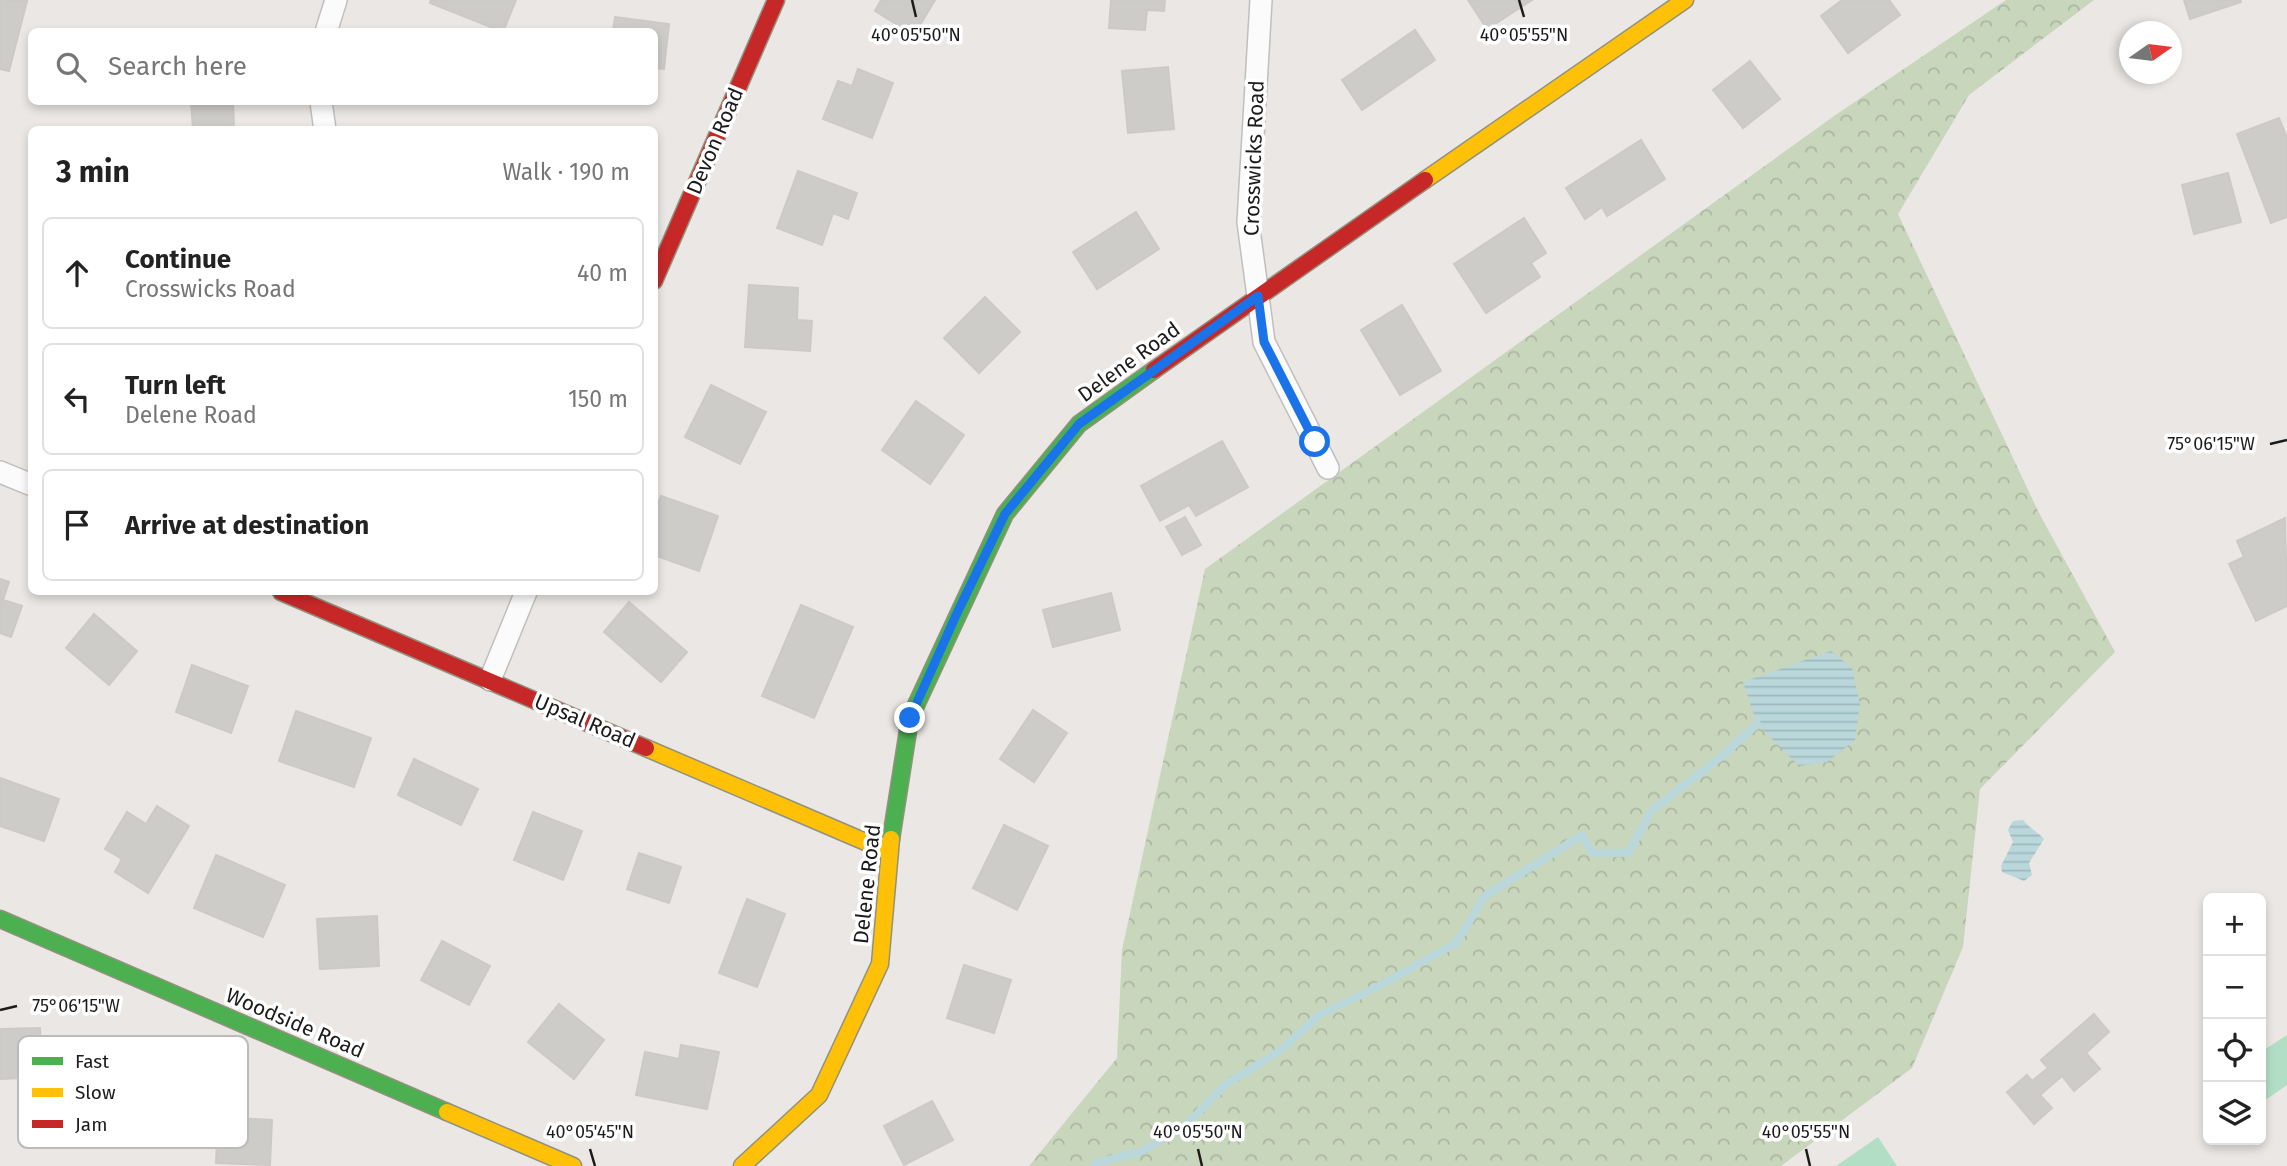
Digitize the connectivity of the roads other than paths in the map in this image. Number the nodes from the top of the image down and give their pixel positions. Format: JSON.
{"nodes":[{"id":1,"x":337,"y":0,"type":"edge"},
{"id":2,"x":776,"y":0,"type":"edge"},
{"id":3,"x":1261,"y":0,"type":"edge"},
{"id":4,"x":1685,"y":0,"type":"edge"},
{"id":5,"x":327,"y":28,"type":"edge"},
{"id":6,"x":322,"y":105,"type":"edge"},
{"id":7,"x":325,"y":126,"type":"edge"},
{"id":8,"x":658,"y":272,"type":"edge"},
{"id":9,"x":1258,"y":296,"type":"junction"},
{"id":10,"x":1328,"y":468,"type":"dead end"},
{"id":11,"x":0,"y":472,"type":"edge"},
{"id":12,"x":28,"y":483,"type":"edge"},
{"id":13,"x":288,"y":595,"type":"edge"},
{"id":14,"x":525,"y":595,"type":"edge"},
{"id":15,"x":490,"y":680,"type":"junction"},
{"id":16,"x":889,"y":852,"type":"junction"},
{"id":17,"x":0,"y":919,"type":"edge"},
{"id":18,"x":573,"y":1166,"type":"edge"},
{"id":19,"x":742,"y":1166,"type":"edge"}],
"edges":[{"from":1,"to":5,"type":"street"},
{"from":2,"to":8,"type":"street","name":"Devon Road"},
{"from":3,"to":9,"type":"street","name":"Crosswicks Road"},
{"from":4,"to":9,"type":"street","name":"Delene Road"},
{"from":6,"to":7,"type":"street"},
{"from":9,"to":10,"type":"street","name":"Crosswicks Road"},
{"from":9,"to":16,"type":"street","name":"Delene Road"},
{"from":11,"to":12,"type":"street"},
{"from":13,"to":15,"type":"street","name":"Upsal Road"},
{"from":14,"to":15,"type":"street"},
{"from":15,"to":16,"type":"street","name":"Upsal Road"},
{"from":16,"to":19,"type":"street","name":"Delene Road"},
{"from":17,"to":18,"type":"street","name":"Woodside Road"}]}
